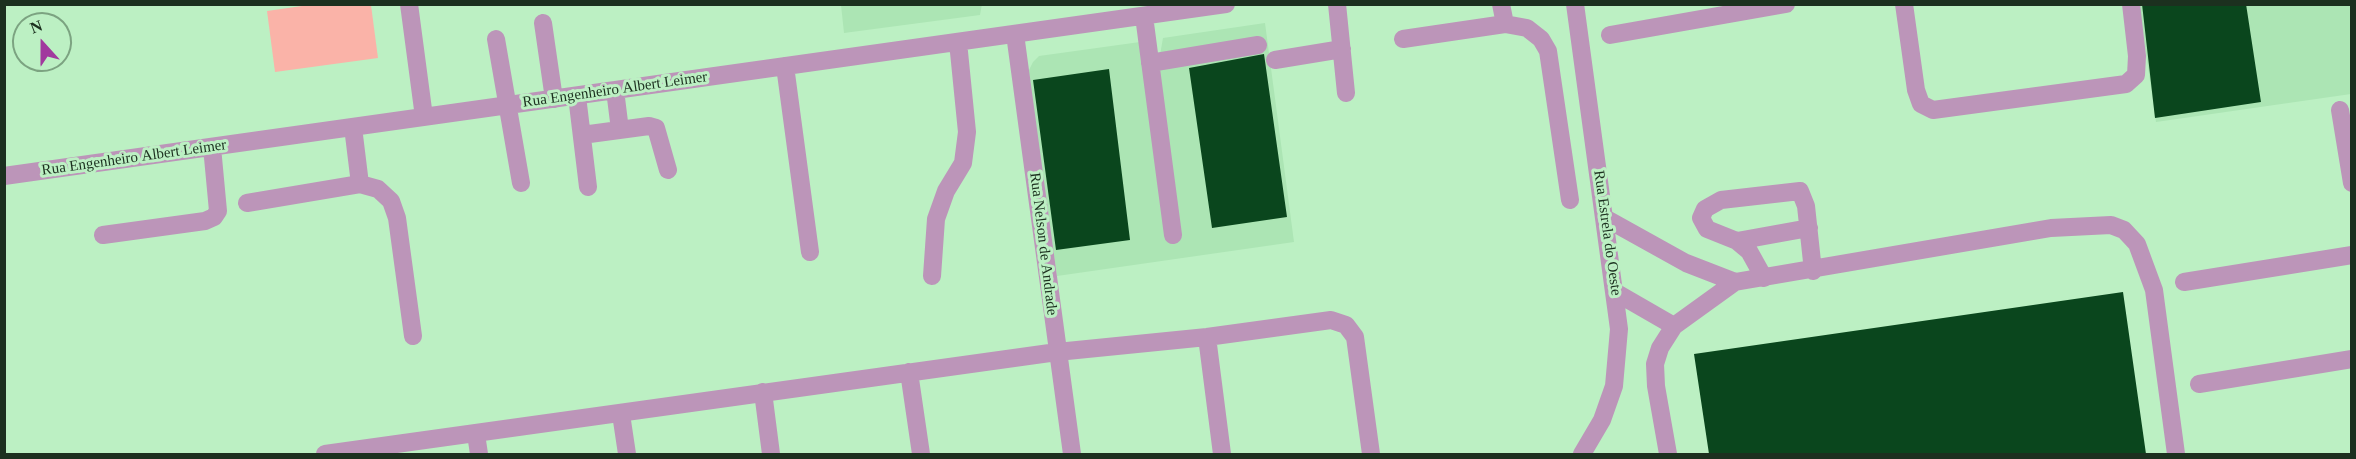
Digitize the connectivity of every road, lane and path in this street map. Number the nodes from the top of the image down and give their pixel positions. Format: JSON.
{"nodes":[{"id":1,"x":409,"y":4,"type":"edge"},
{"id":2,"x":1226,"y":4,"type":"edge"},
{"id":3,"x":1337,"y":4,"type":"edge"},
{"id":4,"x":1500,"y":4,"type":"edge"},
{"id":5,"x":1575,"y":4,"type":"edge"},
{"id":6,"x":1904,"y":4,"type":"edge"},
{"id":7,"x":2131,"y":4,"type":"edge"},
{"id":8,"x":1791,"y":5,"type":"edge"},
{"id":9,"x":1188,"y":7,"type":"edge"},
{"id":10,"x":1144,"y":16,"type":"junction"},
{"id":11,"x":543,"y":23,"type":"dead end"},
{"id":12,"x":1505,"y":24,"type":"junction"},
{"id":13,"x":1015,"y":34,"type":"junction"},
{"id":14,"x":1610,"y":35,"type":"dead end"},
{"id":15,"x":496,"y":39,"type":"dead end"},
{"id":16,"x":1403,"y":39,"type":"dead end"},
{"id":17,"x":958,"y":42,"type":"junction"},
{"id":18,"x":1258,"y":45,"type":"dead end"},
{"id":19,"x":1342,"y":49,"type":"junction"},
{"id":20,"x":1275,"y":60,"type":"dead end"},
{"id":21,"x":1150,"y":63,"type":"junction"},
{"id":22,"x":785,"y":66,"type":"junction"},
{"id":23,"x":615,"y":90,"type":"junction"},
{"id":24,"x":1346,"y":93,"type":"dead end"},
{"id":25,"x":577,"y":96,"type":"junction"},
{"id":26,"x":554,"y":99,"type":"junction"},
{"id":27,"x":509,"y":105,"type":"junction"},
{"id":28,"x":2340,"y":110,"type":"dead end"},
{"id":29,"x":424,"y":117,"type":"junction"},
{"id":30,"x":353,"y":127,"type":"junction"},
{"id":31,"x":620,"y":130,"type":"junction"},
{"id":32,"x":582,"y":135,"type":"junction"},
{"id":33,"x":212,"y":147,"type":"junction"},
{"id":34,"x":668,"y":170,"type":"dead end"},
{"id":35,"x":4,"y":176,"type":"edge"},
{"id":36,"x":521,"y":183,"type":"dead end"},
{"id":37,"x":2352,"y":183,"type":"edge"},
{"id":38,"x":360,"y":184,"type":"junction"},
{"id":39,"x":588,"y":187,"type":"dead end"},
{"id":40,"x":1570,"y":200,"type":"dead end"},
{"id":41,"x":247,"y":203,"type":"dead end"},
{"id":42,"x":1605,"y":218,"type":"junction"},
{"id":43,"x":1809,"y":228,"type":"junction"},
{"id":44,"x":103,"y":235,"type":"dead end"},
{"id":45,"x":1173,"y":235,"type":"dead end"},
{"id":46,"x":1737,"y":241,"type":"junction"},
{"id":47,"x":810,"y":252,"type":"dead end"},
{"id":48,"x":2352,"y":255,"type":"edge"},
{"id":49,"x":1813,"y":271,"type":"junction"},
{"id":50,"x":932,"y":276,"type":"dead end"},
{"id":51,"x":1764,"y":278,"type":"junction"},
{"id":52,"x":1735,"y":282,"type":"junction"},
{"id":53,"x":2184,"y":282,"type":"dead end"},
{"id":54,"x":1615,"y":292,"type":"junction"},
{"id":55,"x":1674,"y":326,"type":"junction"},
{"id":56,"x":413,"y":336,"type":"dead end"},
{"id":57,"x":1207,"y":337,"type":"junction"},
{"id":58,"x":1057,"y":352,"type":"junction"},
{"id":59,"x":2352,"y":359,"type":"edge"},
{"id":60,"x":909,"y":372,"type":"junction"},
{"id":61,"x":2199,"y":384,"type":"dead end"},
{"id":62,"x":763,"y":392,"type":"junction"},
{"id":63,"x":621,"y":414,"type":"junction"},
{"id":64,"x":476,"y":434,"type":"junction"},
{"id":65,"x":330,"y":454,"type":"edge"},
{"id":66,"x":479,"y":454,"type":"edge"},
{"id":67,"x":627,"y":454,"type":"edge"},
{"id":68,"x":771,"y":454,"type":"edge"},
{"id":69,"x":921,"y":454,"type":"edge"},
{"id":70,"x":1072,"y":454,"type":"edge"},
{"id":71,"x":1222,"y":454,"type":"edge"},
{"id":72,"x":1371,"y":454,"type":"edge"},
{"id":73,"x":1582,"y":454,"type":"edge"},
{"id":74,"x":1668,"y":454,"type":"edge"},
{"id":75,"x":2176,"y":454,"type":"edge"}],
"edges":[{"from":1,"to":29,"type":"street"},
{"from":2,"to":9,"type":"street","name":"Rua Engenheiro Albert Leimer"},
{"from":3,"to":19,"type":"street"},
{"from":4,"to":12,"type":"street"},
{"from":5,"to":42,"type":"street","name":"Rua Estrela do Oeste"},
{"from":6,"to":7,"type":"street"},
{"from":8,"to":14,"type":"street"},
{"from":9,"to":10,"type":"street","name":"Rua Engenheiro Albert Leimer"},
{"from":10,"to":13,"type":"street","name":"Rua Engenheiro Albert Leimer"},
{"from":10,"to":21,"type":"street"},
{"from":11,"to":26,"type":"street"},
{"from":12,"to":16,"type":"street"},
{"from":12,"to":40,"type":"street"},
{"from":13,"to":17,"type":"street","name":"Rua Engenheiro Albert Leimer"},
{"from":13,"to":58,"type":"street","name":"Rua Nelson de Andrade"},
{"from":15,"to":27,"type":"street"},
{"from":17,"to":22,"type":"street","name":"Rua Engenheiro Albert Leimer"},
{"from":17,"to":50,"type":"street"},
{"from":18,"to":21,"type":"street"},
{"from":19,"to":20,"type":"street"},
{"from":19,"to":24,"type":"street"},
{"from":21,"to":45,"type":"street"},
{"from":22,"to":23,"type":"street","name":"Rua Engenheiro Albert Leimer"},
{"from":22,"to":47,"type":"street"},
{"from":23,"to":25,"type":"street","name":"Rua Engenheiro Albert Leimer"},
{"from":23,"to":31,"type":"street"},
{"from":25,"to":26,"type":"street","name":"Rua Engenheiro Albert Leimer"},
{"from":25,"to":32,"type":"street"},
{"from":26,"to":27,"type":"street","name":"Rua Engenheiro Albert Leimer"},
{"from":27,"to":29,"type":"street","name":"Rua Engenheiro Albert Leimer"},
{"from":27,"to":36,"type":"street"},
{"from":28,"to":37,"type":"street"},
{"from":29,"to":30,"type":"street","name":"Rua Engenheiro Albert Leimer"},
{"from":30,"to":33,"type":"street","name":"Rua Engenheiro Albert Leimer"},
{"from":30,"to":38,"type":"street"},
{"from":31,"to":32,"type":"street"},
{"from":31,"to":34,"type":"street"},
{"from":32,"to":39,"type":"street"},
{"from":33,"to":35,"type":"street","name":"Rua Engenheiro Albert Leimer"},
{"from":33,"to":44,"type":"street"},
{"from":38,"to":41,"type":"street"},
{"from":38,"to":56,"type":"street"},
{"from":42,"to":52,"type":"street"},
{"from":42,"to":54,"type":"street","name":"Rua Estrela do Oeste"},
{"from":43,"to":46,"type":"street"},
{"from":43,"to":46,"type":"street"},
{"from":43,"to":49,"type":"street"},
{"from":46,"to":51,"type":"street"},
{"from":48,"to":53,"type":"street"},
{"from":49,"to":51,"type":"street"},
{"from":49,"to":75,"type":"street"},
{"from":51,"to":52,"type":"street"},
{"from":52,"to":55,"type":"street"},
{"from":54,"to":55,"type":"street"},
{"from":54,"to":73,"type":"street","name":"Rua Estrela do Oeste"},
{"from":55,"to":74,"type":"street"},
{"from":57,"to":58,"type":"street"},
{"from":57,"to":71,"type":"street"},
{"from":57,"to":72,"type":"street"},
{"from":58,"to":60,"type":"street"},
{"from":58,"to":70,"type":"street","name":"Rua Nelson de Andrade"},
{"from":59,"to":61,"type":"street"},
{"from":60,"to":62,"type":"street"},
{"from":60,"to":69,"type":"street"},
{"from":62,"to":63,"type":"street"},
{"from":62,"to":68,"type":"street"},
{"from":63,"to":64,"type":"street"},
{"from":63,"to":67,"type":"street"},
{"from":64,"to":65,"type":"street"},
{"from":64,"to":66,"type":"street"}]}
